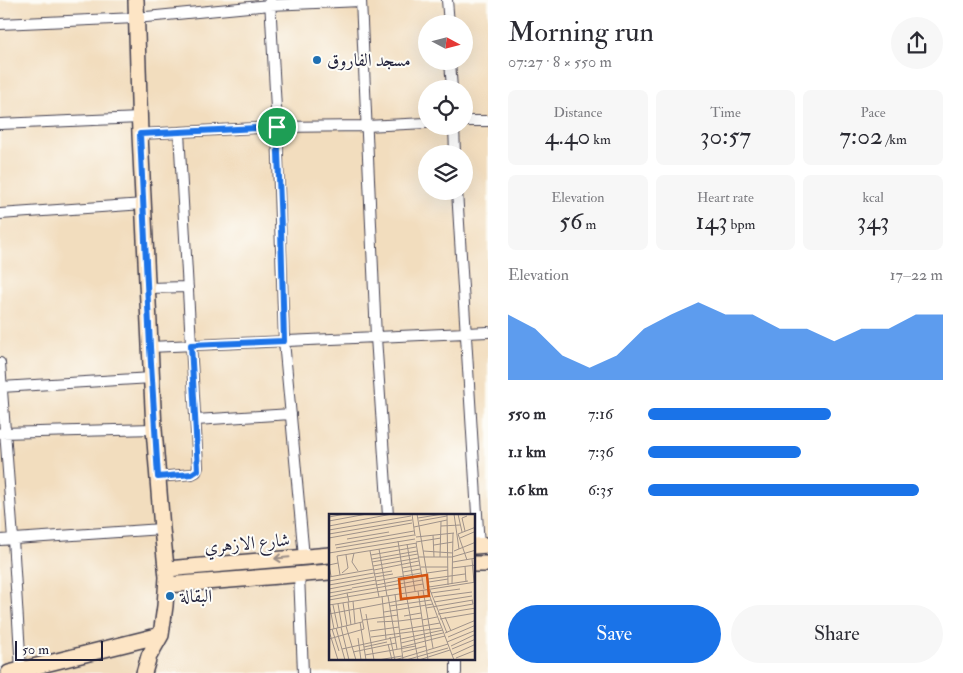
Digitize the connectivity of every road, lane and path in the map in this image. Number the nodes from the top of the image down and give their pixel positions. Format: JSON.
{"nodes":[{"id":1,"x":136,"y":0,"type":"edge"},
{"id":2,"x":361,"y":0,"type":"edge"},
{"id":3,"x":447,"y":0,"type":"edge"},
{"id":4,"x":270,"y":3,"type":"edge"},
{"id":5,"x":448,"y":15,"type":"edge"},
{"id":6,"x":136,"y":18,"type":"junction"},
{"id":7,"x":0,"y":24,"type":"edge"},
{"id":8,"x":140,"y":118,"type":"junction"},
{"id":9,"x":473,"y":121,"type":"edge"},
{"id":10,"x":488,"y":121,"type":"edge"},
{"id":11,"x":418,"y":123,"type":"edge"},
{"id":12,"x":0,"y":124,"type":"edge"},
{"id":13,"x":366,"y":126,"type":"junction"},
{"id":14,"x":277,"y":127,"type":"junction"},
{"id":15,"x":179,"y":132,"type":"junction"},
{"id":16,"x":140,"y":134,"type":"junction"},
{"id":17,"x":458,"y":200,"type":"edge"},
{"id":18,"x":144,"y":204,"type":"junction"},
{"id":19,"x":0,"y":214,"type":"edge"},
{"id":20,"x":188,"y":287,"type":"junction"},
{"id":21,"x":147,"y":288,"type":"junction"},
{"id":22,"x":488,"y":332,"type":"edge"},
{"id":23,"x":465,"y":333,"type":"junction"},
{"id":24,"x":376,"y":337,"type":"junction"},
{"id":25,"x":284,"y":341,"type":"junction"},
{"id":26,"x":191,"y":345,"type":"junction"},
{"id":27,"x":150,"y":347,"type":"junction"},
{"id":28,"x":0,"y":363,"type":"edge"},
{"id":29,"x":152,"y":378,"type":"junction"},
{"id":30,"x":1,"y":387,"type":"junction"},
{"id":31,"x":291,"y":414,"type":"junction"},
{"id":32,"x":196,"y":420,"type":"junction"},
{"id":33,"x":154,"y":429,"type":"junction"},
{"id":34,"x":3,"y":433,"type":"edge"},
{"id":35,"x":158,"y":477,"type":"junction"},
{"id":36,"x":388,"y":514,"type":"edge"},
{"id":37,"x":162,"y":529,"type":"junction"},
{"id":38,"x":13,"y":539,"type":"junction"},
{"id":39,"x":0,"y":540,"type":"edge"},
{"id":40,"x":480,"y":546,"type":"edge"},
{"id":41,"x":329,"y":555,"type":"edge"},
{"id":42,"x":304,"y":557,"type":"junction"},
{"id":43,"x":167,"y":569,"type":"junction"},
{"id":44,"x":329,"y":572,"type":"edge"},
{"id":45,"x":299,"y":574,"type":"junction"},
{"id":46,"x":167,"y":585,"type":"junction"},
{"id":47,"x":160,"y":635,"type":"junction"},
{"id":48,"x":456,"y":660,"type":"edge"},
{"id":49,"x":15,"y":672,"type":"edge"},
{"id":50,"x":144,"y":673,"type":"edge"},
{"id":51,"x":303,"y":673,"type":"edge"},
{"id":52,"x":456,"y":673,"type":"edge"}],
"edges":[{"from":1,"to":6,"type":"street"},
{"from":2,"to":4,"type":"street"},
{"from":2,"to":13,"type":"street"},
{"from":3,"to":5,"type":"street"},
{"from":4,"to":6,"type":"street"},
{"from":4,"to":14,"type":"street"},
{"from":6,"to":7,"type":"street"},
{"from":6,"to":8,"type":"street"},
{"from":8,"to":12,"type":"street"},
{"from":8,"to":16,"type":"street"},
{"from":9,"to":10,"type":"street"},
{"from":11,"to":13,"type":"street"},
{"from":13,"to":14,"type":"street"},
{"from":13,"to":24,"type":"street"},
{"from":14,"to":15,"type":"street"},
{"from":14,"to":25,"type":"street"},
{"from":15,"to":16,"type":"street"},
{"from":15,"to":20,"type":"street"},
{"from":16,"to":18,"type":"street"},
{"from":17,"to":23,"type":"street"},
{"from":18,"to":19,"type":"street"},
{"from":18,"to":21,"type":"street"},
{"from":20,"to":21,"type":"street"},
{"from":20,"to":26,"type":"street"},
{"from":21,"to":27,"type":"street"},
{"from":22,"to":23,"type":"street"},
{"from":23,"to":24,"type":"street"},
{"from":23,"to":40,"type":"street"},
{"from":24,"to":25,"type":"street"},
{"from":24,"to":36,"type":"street"},
{"from":25,"to":26,"type":"street"},
{"from":25,"to":31,"type":"street"},
{"from":26,"to":27,"type":"street"},
{"from":26,"to":32,"type":"street"},
{"from":27,"to":29,"type":"street"},
{"from":28,"to":30,"type":"street"},
{"from":29,"to":30,"type":"street"},
{"from":29,"to":33,"type":"street"},
{"from":30,"to":34,"type":"street"},
{"from":31,"to":32,"type":"street"},
{"from":31,"to":42,"type":"street"},
{"from":32,"to":35,"type":"street"},
{"from":33,"to":34,"type":"street"},
{"from":33,"to":35,"type":"street"},
{"from":34,"to":38,"type":"street"},
{"from":35,"to":37,"type":"street"},
{"from":37,"to":38,"type":"street"},
{"from":37,"to":43,"type":"street"},
{"from":38,"to":39,"type":"street"},
{"from":38,"to":49,"type":"street"},
{"from":41,"to":42,"type":"street","name":"شارع الازهري"},
{"from":42,"to":43,"type":"street","name":"شارع الازهري","one_way":true},
{"from":43,"to":46,"type":"street"},
{"from":44,"to":45,"type":"street","name":"شارع الازهري"},
{"from":45,"to":46,"type":"street","name":"شارع الازهري"},
{"from":45,"to":51,"type":"street"},
{"from":46,"to":47,"type":"street"},
{"from":47,"to":49,"type":"street"},
{"from":47,"to":50,"type":"street"},
{"from":48,"to":52,"type":"street"}]}
